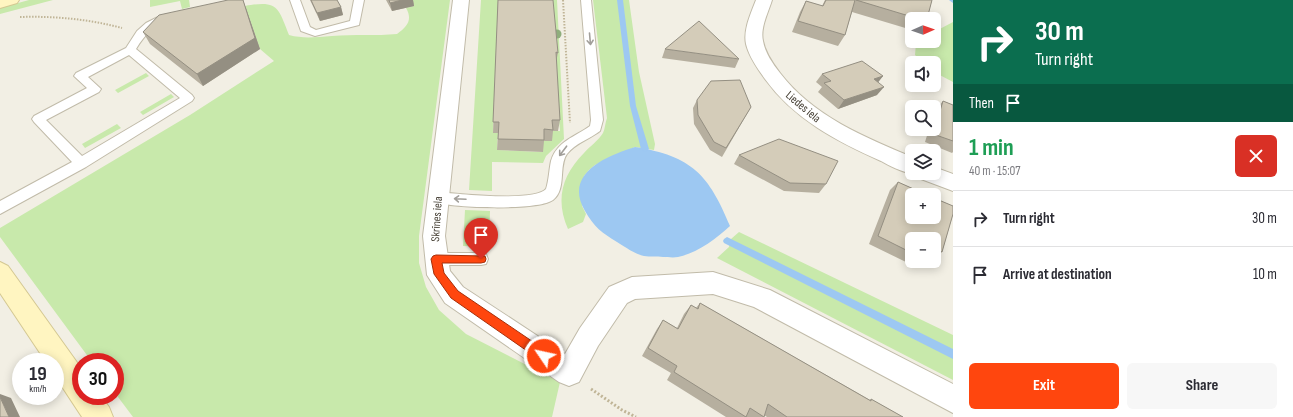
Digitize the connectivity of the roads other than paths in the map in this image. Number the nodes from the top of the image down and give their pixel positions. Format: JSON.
{"nodes":[{"id":1,"x":11,"y":0,"type":"edge"},
{"id":2,"x":295,"y":0,"type":"edge"},
{"id":3,"x":359,"y":0,"type":"edge"},
{"id":4,"x":461,"y":0,"type":"edge"},
{"id":5,"x":586,"y":0,"type":"edge"},
{"id":6,"x":764,"y":0,"type":"edge"},
{"id":7,"x":0,"y":3,"type":"edge"},
{"id":8,"x":182,"y":14,"type":"edge"},
{"id":9,"x":130,"y":50,"type":"junction"},
{"id":10,"x":81,"y":163,"type":"junction"},
{"id":11,"x":905,"y":163,"type":"edge"},
{"id":12,"x":941,"y":178,"type":"edge"},
{"id":13,"x":953,"y":183,"type":"edge"},
{"id":14,"x":439,"y":198,"type":"junction"},
{"id":15,"x":0,"y":208,"type":"edge"},
{"id":16,"x":436,"y":259,"type":"junction"},
{"id":17,"x":481,"y":259,"type":"dead end"},
{"id":18,"x":0,"y":273,"type":"edge"},
{"id":19,"x":72,"y":378,"type":"edge"},
{"id":20,"x":953,"y":399,"type":"edge"},
{"id":21,"x":90,"y":405,"type":"edge"},
{"id":22,"x":99,"y":417,"type":"edge"}],
"edges":[{"from":1,"to":7,"type":"street"},
{"from":2,"to":3,"type":"lane"},
{"from":4,"to":14,"type":"street","name":"Skrīnes iela"},
{"from":5,"to":14,"type":"lane","one_way":true},
{"from":6,"to":11,"type":"street","name":"Liedes iela"},
{"from":8,"to":9,"type":"lane"},
{"from":9,"to":10,"type":"lane"},
{"from":9,"to":10,"type":"lane"},
{"from":10,"to":15,"type":"lane"},
{"from":12,"to":13,"type":"street"},
{"from":14,"to":16,"type":"street","name":"Skrīnes iela"},
{"from":16,"to":17,"type":"lane"},
{"from":16,"to":20,"type":"street","name":"Skrīnes iela"},
{"from":18,"to":19,"type":"street"},
{"from":21,"to":22,"type":"street"}]}
